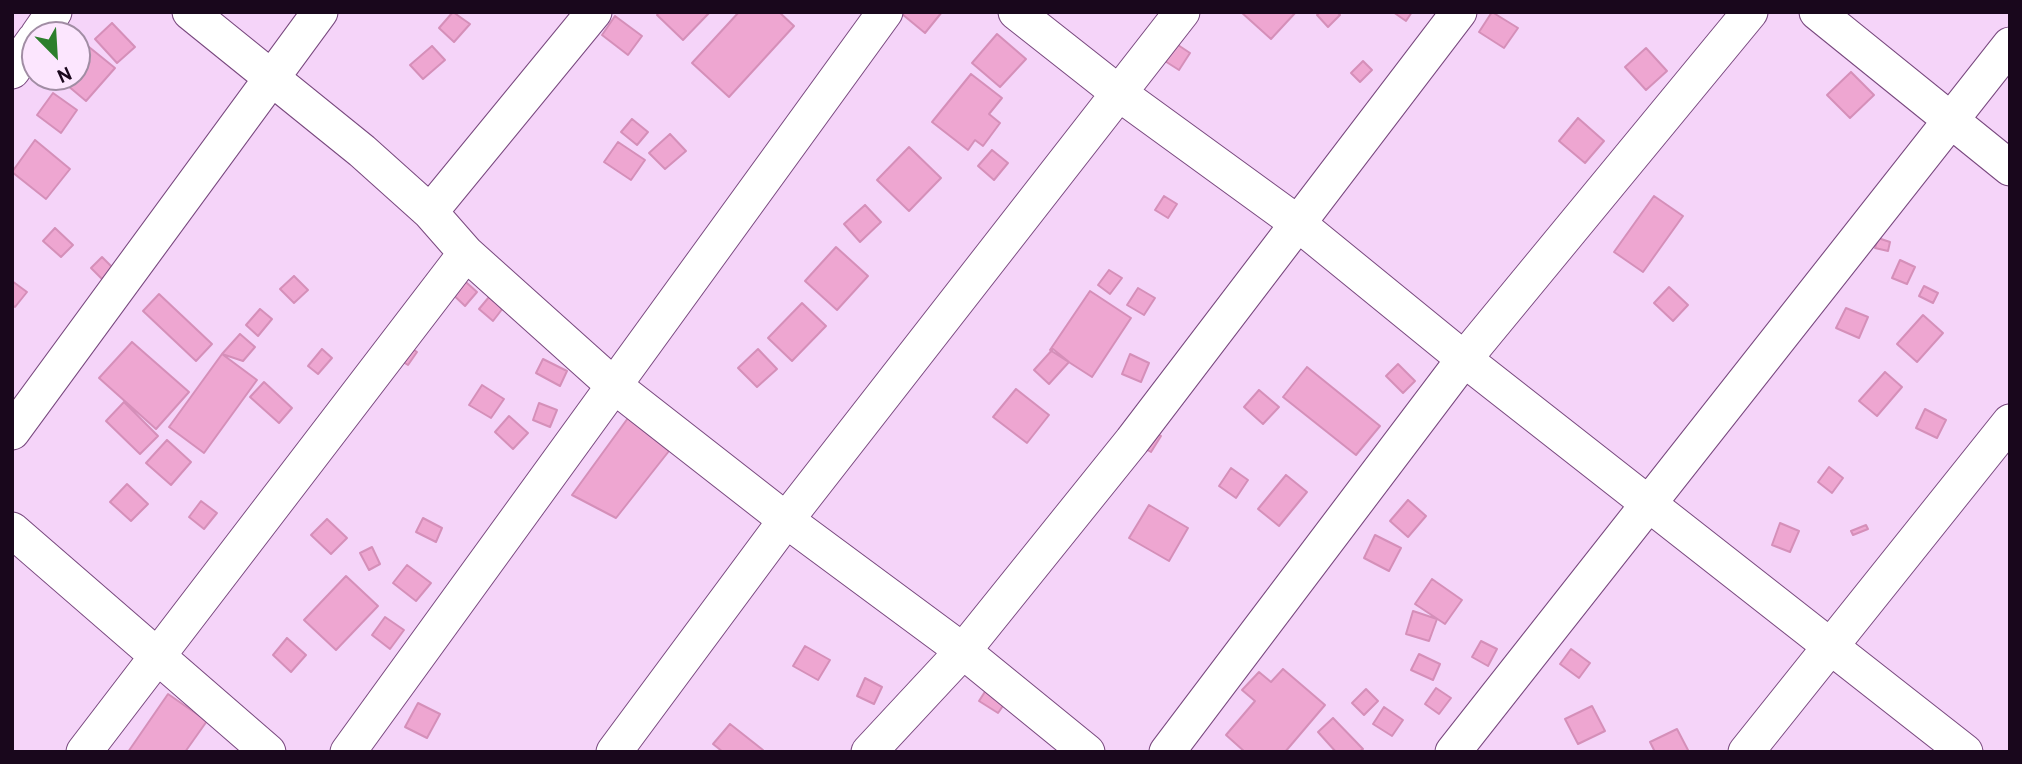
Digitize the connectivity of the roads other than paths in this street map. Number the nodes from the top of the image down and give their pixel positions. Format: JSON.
{"nodes":[{"id":1,"x":191,"y":12,"type":"edge"},
{"id":2,"x":320,"y":12,"type":"edge"},
{"id":3,"x":594,"y":12,"type":"edge"},
{"id":4,"x":885,"y":12,"type":"edge"},
{"id":5,"x":1016,"y":12,"type":"edge"},
{"id":6,"x":1182,"y":12,"type":"edge"},
{"id":7,"x":1458,"y":12,"type":"edge"},
{"id":8,"x":1750,"y":12,"type":"edge"},
{"id":9,"x":1817,"y":12,"type":"edge"},
{"id":10,"x":2010,"y":45,"type":"edge"},
{"id":11,"x":273,"y":77,"type":"junction"},
{"id":12,"x":1120,"y":94,"type":"junction"},
{"id":13,"x":1950,"y":120,"type":"junction"},
{"id":14,"x":2010,"y":168,"type":"edge"},
{"id":15,"x":430,"y":212,"type":"junction"},
{"id":16,"x":1296,"y":222,"type":"junction"},
{"id":17,"x":466,"y":253,"type":"junction"},
{"id":18,"x":1464,"y":359,"type":"junction"},
{"id":19,"x":612,"y":384,"type":"junction"},
{"id":20,"x":2010,"y":422,"type":"edge"},
{"id":21,"x":12,"y":432,"type":"edge"},
{"id":22,"x":1650,"y":504,"type":"junction"},
{"id":23,"x":786,"y":520,"type":"junction"},
{"id":24,"x":12,"y":530,"type":"edge"},
{"id":25,"x":1831,"y":648,"type":"junction"},
{"id":26,"x":963,"y":651,"type":"junction"},
{"id":27,"x":156,"y":658,"type":"junction"},
{"id":28,"x":84,"y":752,"type":"edge"},
{"id":29,"x":268,"y":752,"type":"edge"},
{"id":30,"x":348,"y":752,"type":"edge"},
{"id":31,"x":614,"y":752,"type":"edge"},
{"id":32,"x":869,"y":752,"type":"edge"},
{"id":33,"x":1087,"y":752,"type":"edge"},
{"id":34,"x":1167,"y":752,"type":"edge"},
{"id":35,"x":1453,"y":752,"type":"edge"},
{"id":36,"x":1746,"y":752,"type":"edge"},
{"id":37,"x":1965,"y":752,"type":"edge"}],
"edges":[{"from":1,"to":11,"type":"street"},
{"from":2,"to":11,"type":"street"},
{"from":3,"to":15,"type":"street"},
{"from":4,"to":19,"type":"street"},
{"from":5,"to":12,"type":"street"},
{"from":6,"to":12,"type":"street"},
{"from":7,"to":16,"type":"street"},
{"from":8,"to":18,"type":"street"},
{"from":9,"to":13,"type":"street"},
{"from":10,"to":13,"type":"street"},
{"from":11,"to":15,"type":"street"},
{"from":11,"to":21,"type":"street"},
{"from":12,"to":16,"type":"street"},
{"from":12,"to":23,"type":"street"},
{"from":13,"to":14,"type":"street"},
{"from":13,"to":22,"type":"street"},
{"from":15,"to":17,"type":"street"},
{"from":16,"to":18,"type":"street"},
{"from":16,"to":26,"type":"street"},
{"from":17,"to":19,"type":"street"},
{"from":17,"to":27,"type":"street"},
{"from":18,"to":22,"type":"street"},
{"from":18,"to":34,"type":"street"},
{"from":19,"to":23,"type":"street"},
{"from":19,"to":30,"type":"street"},
{"from":20,"to":25,"type":"street"},
{"from":22,"to":25,"type":"street"},
{"from":22,"to":35,"type":"street"},
{"from":23,"to":26,"type":"street"},
{"from":23,"to":31,"type":"street"},
{"from":24,"to":27,"type":"street"},
{"from":25,"to":36,"type":"street"},
{"from":25,"to":37,"type":"street"},
{"from":26,"to":32,"type":"street"},
{"from":26,"to":33,"type":"street"},
{"from":27,"to":28,"type":"street"},
{"from":27,"to":29,"type":"street"}]}
